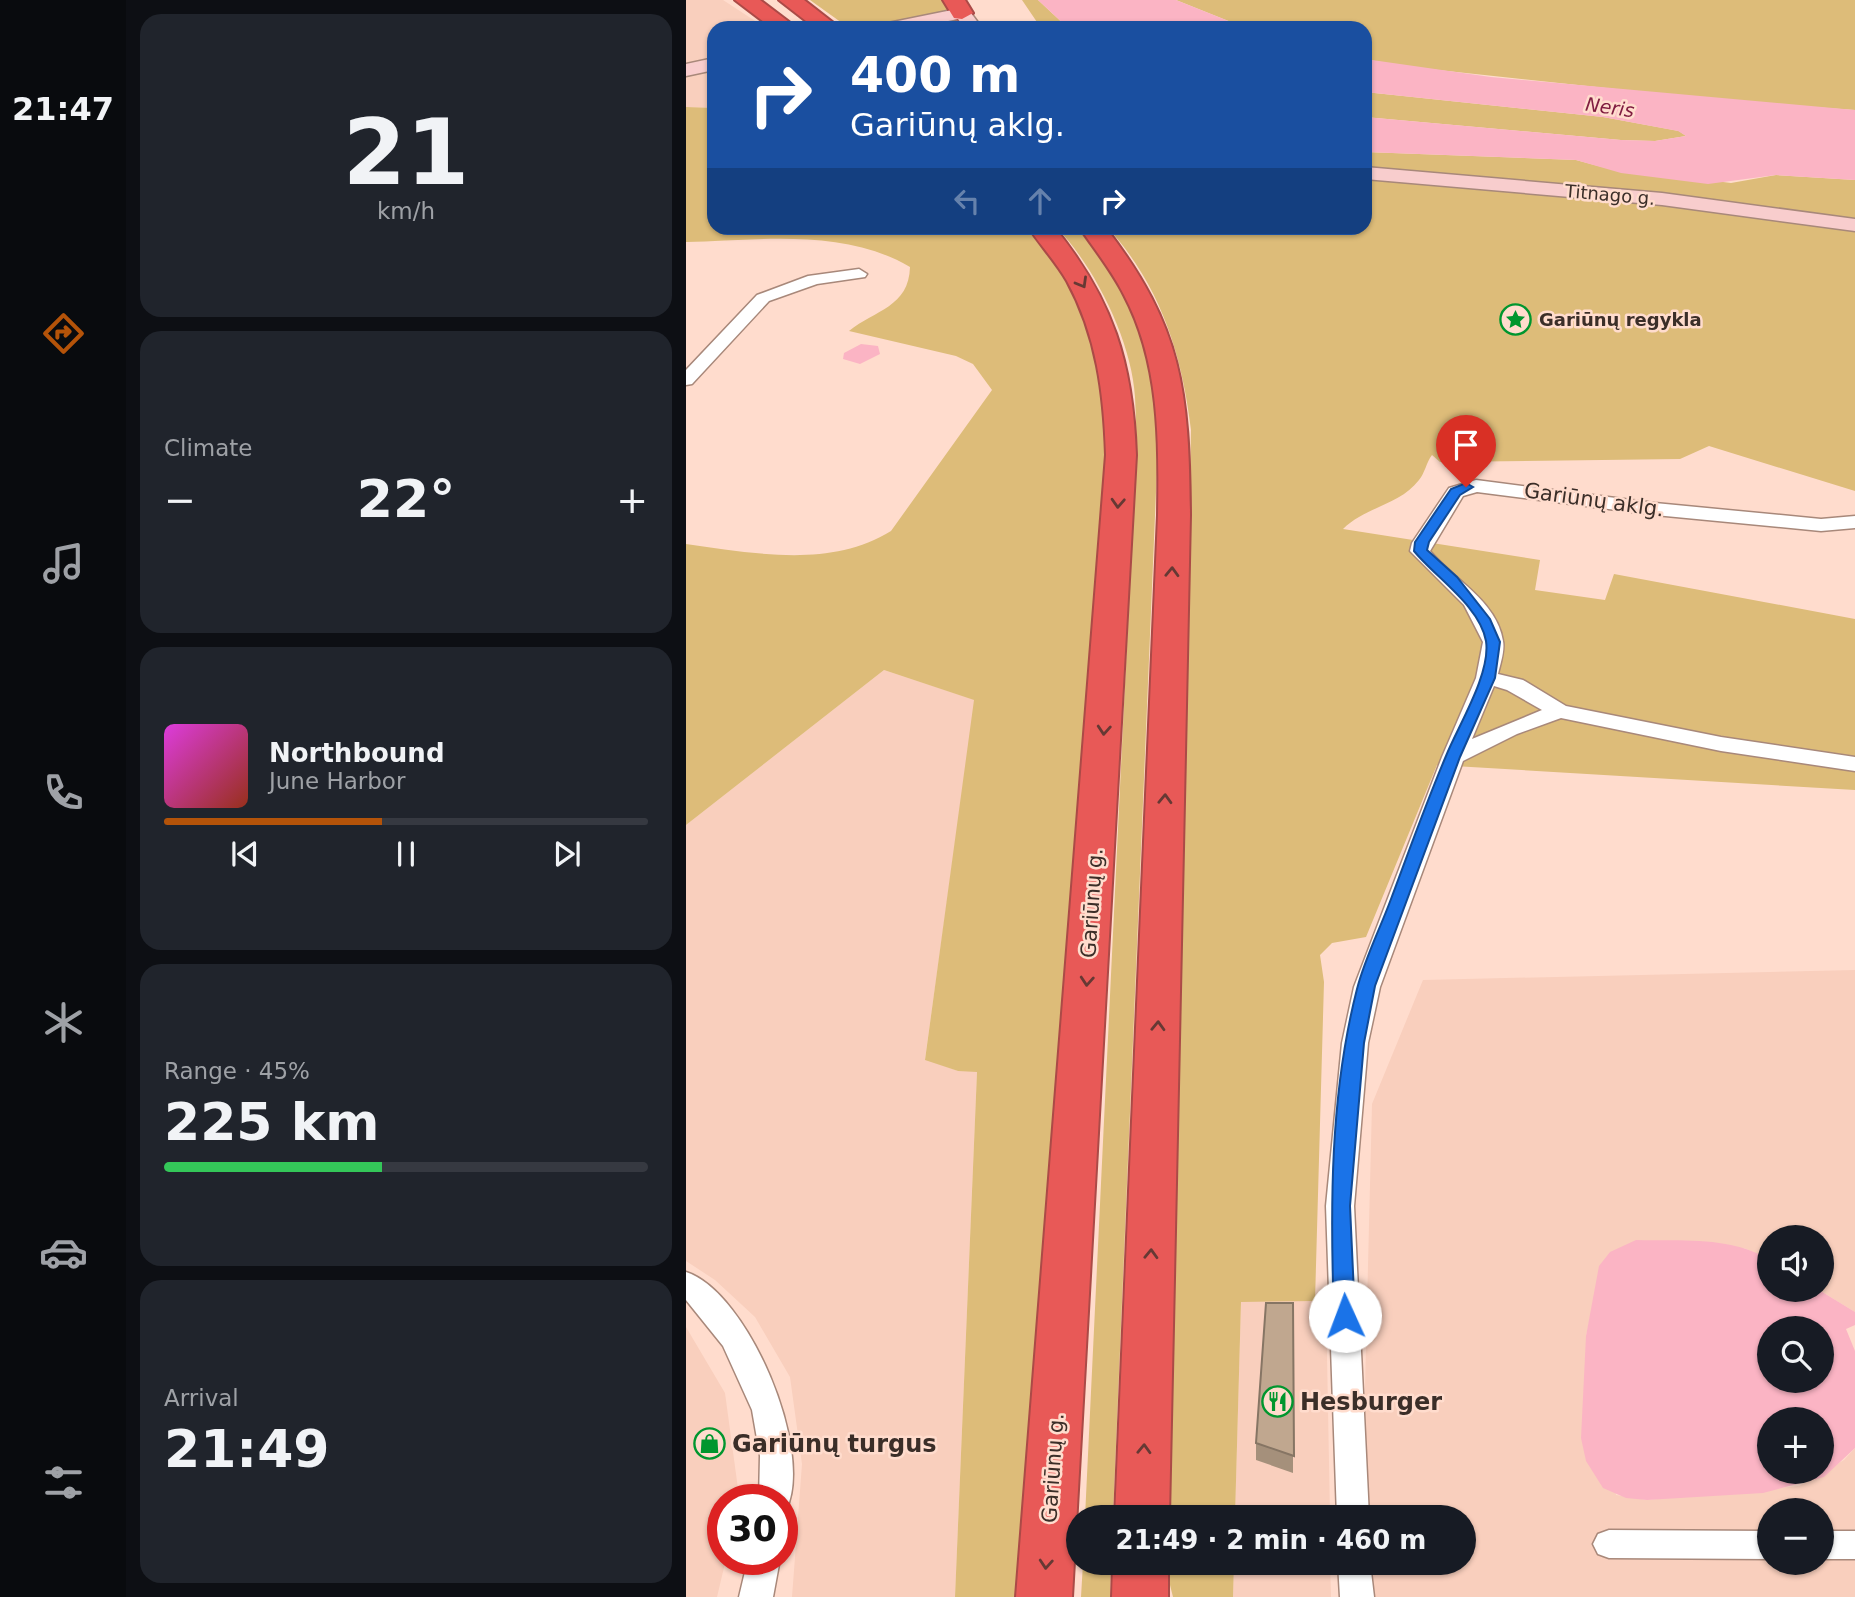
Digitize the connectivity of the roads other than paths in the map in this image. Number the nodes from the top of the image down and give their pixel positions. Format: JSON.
{"nodes":[{"id":1,"x":790,"y":0,"type":"edge"},
{"id":2,"x":746,"y":2,"type":"edge"},
{"id":3,"x":963,"y":14,"type":"edge"},
{"id":4,"x":775,"y":21,"type":"edge"},
{"id":5,"x":820,"y":21,"type":"edge"},
{"id":6,"x":926,"y":21,"type":"edge"},
{"id":7,"x":707,"y":66,"type":"edge"},
{"id":8,"x":686,"y":70,"type":"edge"},
{"id":9,"x":1372,"y":174,"type":"edge"},
{"id":10,"x":1855,"y":225,"type":"edge"},
{"id":11,"x":1047,"y":235,"type":"edge"},
{"id":12,"x":1098,"y":235,"type":"edge"},
{"id":13,"x":859,"y":274,"type":"dead end"},
{"id":14,"x":686,"y":380,"type":"edge"},
{"id":15,"x":1855,"y":522,"type":"edge"},
{"id":16,"x":1488,"y":678,"type":"junction"},
{"id":17,"x":1559,"y":710,"type":"junction"},
{"id":18,"x":1453,"y":757,"type":"junction"},
{"id":19,"x":1855,"y":764,"type":"edge"},
{"id":20,"x":686,"y":1283,"type":"edge"},
{"id":21,"x":775,"y":1484,"type":"edge"},
{"id":22,"x":1142,"y":1505,"type":"edge"},
{"id":23,"x":1352,"y":1505,"type":"edge"},
{"id":24,"x":1609,"y":1544,"type":"dead end"},
{"id":25,"x":1757,"y":1545,"type":"edge"},
{"id":26,"x":1834,"y":1545,"type":"edge"},
{"id":27,"x":1855,"y":1545,"type":"edge"},
{"id":28,"x":761,"y":1575,"type":"edge"},
{"id":29,"x":1355,"y":1575,"type":"edge"},
{"id":30,"x":756,"y":1597,"type":"edge"},
{"id":31,"x":1044,"y":1597,"type":"edge"},
{"id":32,"x":1357,"y":1597,"type":"edge"}],
"edges":[{"from":1,"to":5,"type":"highway"},
{"from":2,"to":4,"type":"highway"},
{"from":3,"to":6,"type":"street"},
{"from":7,"to":8,"type":"street"},
{"from":9,"to":10,"type":"street","name":"Titnago g."},
{"from":11,"to":31,"type":"highway","name":"Gariūnų g.","one_way":true},
{"from":22,"to":12,"type":"highway","one_way":true},
{"from":13,"to":14,"type":"street"},
{"from":15,"to":16,"type":"street","name":"Gariūnų aklg."},
{"from":16,"to":17,"type":"street"},
{"from":16,"to":18,"type":"street","name":"Gariūnų aklg."},
{"from":17,"to":18,"type":"street"},
{"from":17,"to":19,"type":"street"},
{"from":18,"to":23,"type":"street","name":"Gariūnų aklg."},
{"from":20,"to":21,"type":"street"},
{"from":24,"to":25,"type":"street"},
{"from":26,"to":27,"type":"street"},
{"from":28,"to":30,"type":"street"},
{"from":29,"to":32,"type":"street"}]}
